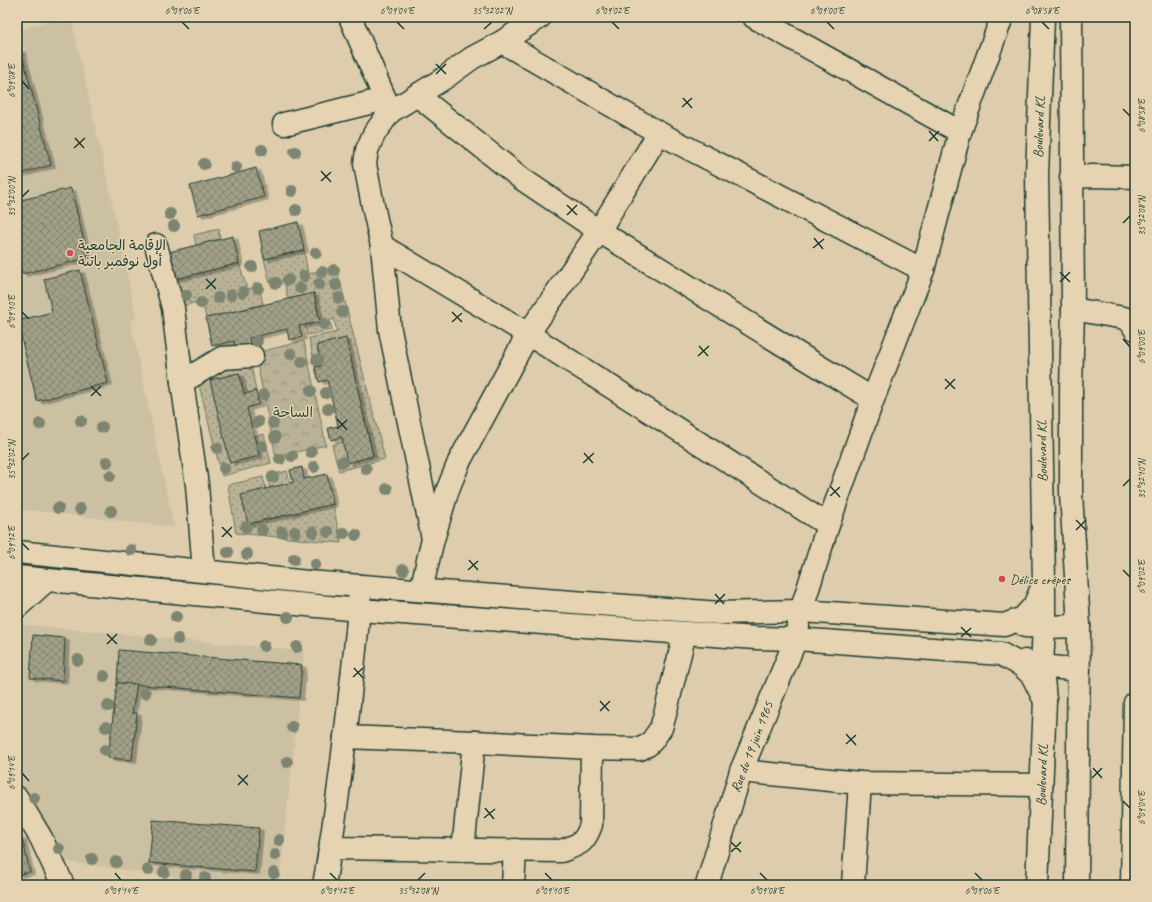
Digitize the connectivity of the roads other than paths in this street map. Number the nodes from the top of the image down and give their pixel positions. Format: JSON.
{"nodes":[{"id":1,"x":350,"y":17,"type":"edge"},
{"id":2,"x":540,"y":17,"type":"edge"},
{"id":3,"x":754,"y":17,"type":"edge"},
{"id":4,"x":1002,"y":17,"type":"edge"},
{"id":5,"x":1043,"y":17,"type":"edge"},
{"id":6,"x":1071,"y":17,"type":"edge"},
{"id":7,"x":502,"y":42,"type":"junction"},
{"id":8,"x":417,"y":95,"type":"junction"},
{"id":9,"x":388,"y":106,"type":"junction"},
{"id":10,"x":284,"y":124,"type":"dead end"},
{"id":11,"x":960,"y":132,"type":"junction"},
{"id":12,"x":659,"y":133,"type":"junction"},
{"id":13,"x":1071,"y":177,"type":"junction"},
{"id":14,"x":1135,"y":177,"type":"edge"},
{"id":15,"x":599,"y":231,"type":"junction"},
{"id":16,"x":156,"y":244,"type":"dead end"},
{"id":17,"x":382,"y":246,"type":"junction"},
{"id":18,"x":923,"y":270,"type":"junction"},
{"id":19,"x":1073,"y":309,"type":"junction"},
{"id":20,"x":1135,"y":329,"type":"edge"},
{"id":21,"x":528,"y":334,"type":"junction"},
{"id":22,"x":252,"y":356,"type":"dead end"},
{"id":23,"x":182,"y":382,"type":"junction"},
{"id":24,"x":873,"y":399,"type":"junction"},
{"id":25,"x":828,"y":524,"type":"junction"},
{"id":26,"x":433,"y":540,"type":"junction"},
{"id":27,"x":17,"y":552,"type":"edge"},
{"id":28,"x":204,"y":571,"type":"junction"},
{"id":29,"x":17,"y":577,"type":"edge"},
{"id":30,"x":47,"y":580,"type":"junction"},
{"id":31,"x":1044,"y":583,"type":"junction"},
{"id":32,"x":360,"y":586,"type":"junction"},
{"id":33,"x":421,"y":590,"type":"junction"},
{"id":34,"x":17,"y":607,"type":"edge"},
{"id":35,"x":359,"y":610,"type":"junction"},
{"id":36,"x":801,"y":611,"type":"junction"},
{"id":37,"x":1004,"y":625,"type":"junction"},
{"id":38,"x":1079,"y":626,"type":"junction"},
{"id":39,"x":1044,"y":627,"type":"junction"},
{"id":40,"x":685,"y":634,"type":"junction"},
{"id":41,"x":796,"y":639,"type":"junction"},
{"id":42,"x":1001,"y":654,"type":"junction"},
{"id":43,"x":1042,"y":666,"type":"junction"},
{"id":44,"x":1079,"y":670,"type":"junction"},
{"id":45,"x":1045,"y":701,"type":"junction"},
{"id":46,"x":1135,"y":703,"type":"edge"},
{"id":47,"x":345,"y":737,"type":"junction"},
{"id":48,"x":474,"y":742,"type":"junction"},
{"id":49,"x":592,"y":748,"type":"junction"},
{"id":50,"x":741,"y":771,"type":"junction"},
{"id":51,"x":860,"y":783,"type":"junction"},
{"id":52,"x":1041,"y":785,"type":"junction"},
{"id":53,"x":17,"y":798,"type":"edge"},
{"id":54,"x":331,"y":848,"type":"junction"},
{"id":55,"x":463,"y":850,"type":"junction"},
{"id":56,"x":515,"y":850,"type":"junction"},
{"id":57,"x":63,"y":885,"type":"edge"},
{"id":58,"x":324,"y":885,"type":"edge"},
{"id":59,"x":513,"y":885,"type":"edge"},
{"id":60,"x":706,"y":885,"type":"edge"},
{"id":61,"x":853,"y":885,"type":"edge"},
{"id":62,"x":1037,"y":885,"type":"edge"},
{"id":63,"x":1077,"y":885,"type":"edge"},
{"id":64,"x":1132,"y":885,"type":"edge"}],
"edges":[{"from":1,"to":9,"type":"street"},
{"from":2,"to":7,"type":"street"},
{"from":3,"to":11,"type":"street"},
{"from":4,"to":11,"type":"street","name":"Rue du 19 juin 1965"},
{"from":5,"to":31,"type":"street","name":"Boulevard KL"},
{"from":6,"to":13,"type":"street","name":"Boulevard KL"},
{"from":7,"to":8,"type":"street"},
{"from":7,"to":12,"type":"street"},
{"from":8,"to":9,"type":"street"},
{"from":8,"to":15,"type":"street"},
{"from":9,"to":10,"type":"street"},
{"from":9,"to":17,"type":"street"},
{"from":11,"to":18,"type":"street","name":"Rue du 19 juin 1965"},
{"from":12,"to":15,"type":"street"},
{"from":12,"to":18,"type":"street"},
{"from":13,"to":14,"type":"street"},
{"from":13,"to":19,"type":"street","name":"Boulevard KL"},
{"from":15,"to":21,"type":"street"},
{"from":15,"to":24,"type":"street"},
{"from":16,"to":23,"type":"street"},
{"from":17,"to":21,"type":"street"},
{"from":17,"to":26,"type":"street"},
{"from":18,"to":24,"type":"street","name":"Rue du 19 juin 1965"},
{"from":19,"to":20,"type":"street"},
{"from":19,"to":38,"type":"street","name":"Boulevard KL"},
{"from":21,"to":25,"type":"street"},
{"from":21,"to":26,"type":"street"},
{"from":22,"to":23,"type":"street"},
{"from":23,"to":28,"type":"street"},
{"from":24,"to":25,"type":"street","name":"Rue du 19 juin 1965"},
{"from":25,"to":36,"type":"street","name":"Rue du 19 juin 1965"},
{"from":26,"to":33,"type":"street"},
{"from":27,"to":28,"type":"street"},
{"from":28,"to":32,"type":"street"},
{"from":29,"to":30,"type":"street"},
{"from":30,"to":34,"type":"street"},
{"from":30,"to":35,"type":"street"},
{"from":31,"to":37,"type":"street"},
{"from":31,"to":39,"type":"street","name":"Boulevard KL"},
{"from":32,"to":33,"type":"street"},
{"from":32,"to":35,"type":"street"},
{"from":33,"to":36,"type":"street"},
{"from":35,"to":40,"type":"street"},
{"from":35,"to":47,"type":"street"},
{"from":36,"to":37,"type":"street"},
{"from":36,"to":41,"type":"street","name":"Rue du 19 juin 1965"},
{"from":37,"to":39,"type":"street"},
{"from":38,"to":39,"type":"street"},
{"from":38,"to":44,"type":"street","name":"Boulevard KL"},
{"from":39,"to":43,"type":"street","name":"Boulevard KL"},
{"from":40,"to":41,"type":"street"},
{"from":40,"to":49,"type":"street"},
{"from":41,"to":42,"type":"street"},
{"from":41,"to":50,"type":"street","name":"Rue du 19 juin 1965"},
{"from":42,"to":43,"type":"street"},
{"from":42,"to":45,"type":"street"},
{"from":43,"to":44,"type":"street"},
{"from":43,"to":45,"type":"street","name":"Boulevard KL"},
{"from":44,"to":63,"type":"street","name":"Boulevard KL"},
{"from":45,"to":52,"type":"street","name":"Boulevard KL"},
{"from":46,"to":64,"type":"street"},
{"from":47,"to":48,"type":"street"},
{"from":47,"to":54,"type":"street"},
{"from":48,"to":49,"type":"street"},
{"from":48,"to":55,"type":"street"},
{"from":49,"to":56,"type":"street"},
{"from":50,"to":51,"type":"street"},
{"from":50,"to":60,"type":"street","name":"Rue du 19 juin 1965"},
{"from":51,"to":52,"type":"street"},
{"from":51,"to":61,"type":"street"},
{"from":52,"to":62,"type":"street","name":"Boulevard KL"},
{"from":53,"to":57,"type":"street"},
{"from":54,"to":55,"type":"street"},
{"from":54,"to":58,"type":"street"},
{"from":55,"to":56,"type":"street"},
{"from":56,"to":59,"type":"street"}]}
